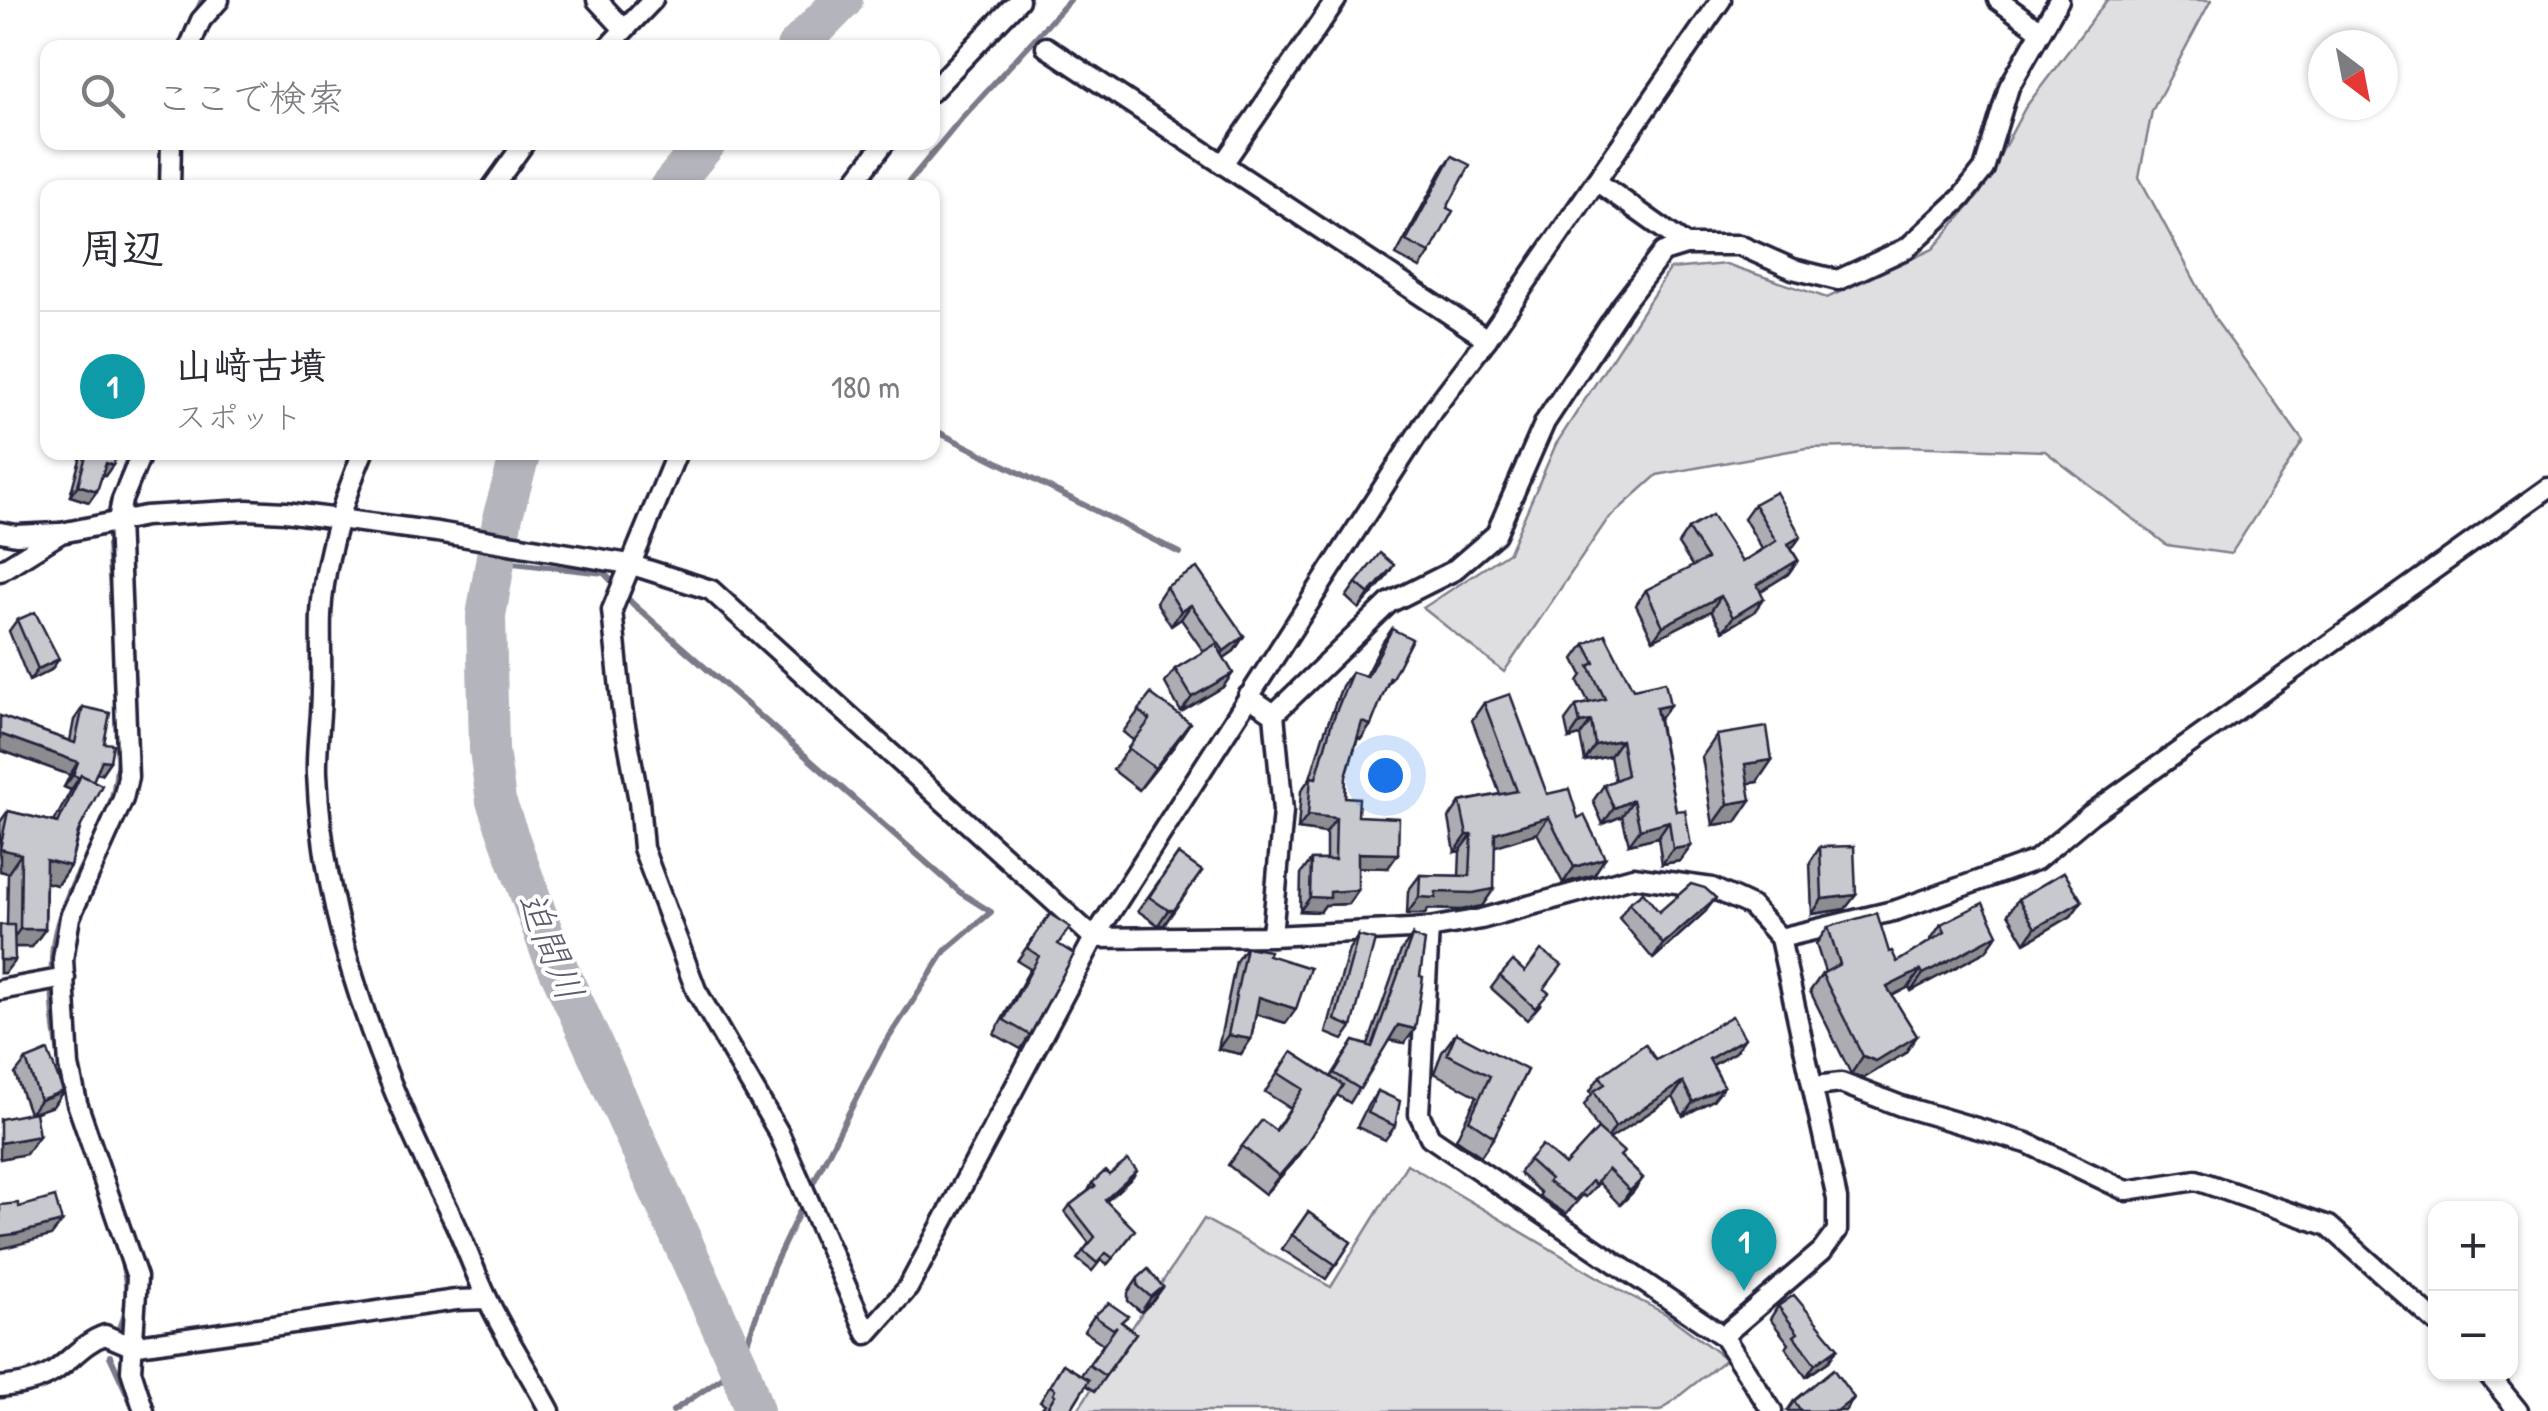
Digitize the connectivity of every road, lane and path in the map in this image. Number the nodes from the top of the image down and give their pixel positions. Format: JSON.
{"nodes":[{"id":1,"x":219,"y":0,"type":"edge"},
{"id":2,"x":597,"y":0,"type":"edge"},
{"id":3,"x":653,"y":0,"type":"edge"},
{"id":4,"x":1019,"y":0,"type":"edge"},
{"id":5,"x":1336,"y":0,"type":"edge"},
{"id":6,"x":1721,"y":0,"type":"edge"},
{"id":7,"x":1998,"y":0,"type":"edge"},
{"id":8,"x":2059,"y":0,"type":"edge"},
{"id":9,"x":624,"y":29,"type":"junction"},
{"id":10,"x":2042,"y":31,"type":"junction"},
{"id":11,"x":192,"y":40,"type":"edge"},
{"id":12,"x":614,"y":40,"type":"edge"},
{"id":13,"x":1046,"y":47,"type":"dead end"},
{"id":14,"x":940,"y":83,"type":"edge"},
{"id":15,"x":171,"y":150,"type":"edge"},
{"id":16,"x":520,"y":150,"type":"edge"},
{"id":17,"x":880,"y":150,"type":"edge"},
{"id":18,"x":1223,"y":164,"type":"junction"},
{"id":19,"x":170,"y":180,"type":"edge"},
{"id":20,"x":498,"y":180,"type":"edge"},
{"id":21,"x":856,"y":180,"type":"edge"},
{"id":22,"x":1596,"y":181,"type":"junction"},
{"id":23,"x":1686,"y":245,"type":"junction"},
{"id":24,"x":1487,"y":339,"type":"junction"},
{"id":25,"x":138,"y":460,"type":"edge"},
{"id":26,"x":360,"y":460,"type":"edge"},
{"id":27,"x":674,"y":460,"type":"edge"},
{"id":28,"x":2548,"y":488,"type":"edge"},
{"id":29,"x":118,"y":520,"type":"junction"},
{"id":30,"x":340,"y":520,"type":"junction"},
{"id":31,"x":0,"y":532,"type":"edge"},
{"id":32,"x":62,"y":533,"type":"junction"},
{"id":33,"x":629,"y":564,"type":"junction"},
{"id":34,"x":0,"y":572,"type":"edge"},
{"id":35,"x":1248,"y":696,"type":"junction"},
{"id":36,"x":1274,"y":714,"type":"junction"},
{"id":37,"x":1429,"y":928,"type":"junction"},
{"id":38,"x":1272,"y":936,"type":"junction"},
{"id":39,"x":1094,"y":938,"type":"junction"},
{"id":40,"x":1780,"y":938,"type":"junction"},
{"id":41,"x":65,"y":978,"type":"junction"},
{"id":42,"x":0,"y":990,"type":"edge"},
{"id":43,"x":1815,"y":1086,"type":"junction"},
{"id":44,"x":487,"y":1300,"type":"junction"},
{"id":45,"x":2428,"y":1315,"type":"edge"},
{"id":46,"x":1723,"y":1336,"type":"junction"},
{"id":47,"x":132,"y":1346,"type":"junction"},
{"id":48,"x":2494,"y":1381,"type":"edge"},
{"id":49,"x":0,"y":1387,"type":"edge"},
{"id":50,"x":144,"y":1411,"type":"edge"},
{"id":51,"x":550,"y":1411,"type":"edge"},
{"id":52,"x":1772,"y":1411,"type":"edge"},
{"id":53,"x":2518,"y":1411,"type":"edge"}],
"edges":[{"from":1,"to":11,"type":"street"},
{"from":2,"to":9,"type":"street"},
{"from":3,"to":9,"type":"street"},
{"from":4,"to":14,"type":"street"},
{"from":5,"to":18,"type":"street"},
{"from":6,"to":22,"type":"street"},
{"from":7,"to":10,"type":"street"},
{"from":8,"to":10,"type":"street"},
{"from":9,"to":12,"type":"street"},
{"from":10,"to":23,"type":"street"},
{"from":13,"to":18,"type":"street"},
{"from":15,"to":19,"type":"street"},
{"from":16,"to":20,"type":"street"},
{"from":17,"to":21,"type":"street"},
{"from":18,"to":24,"type":"street"},
{"from":22,"to":23,"type":"street"},
{"from":22,"to":24,"type":"street"},
{"from":23,"to":36,"type":"street"},
{"from":24,"to":35,"type":"street"},
{"from":25,"to":29,"type":"street"},
{"from":26,"to":30,"type":"street"},
{"from":27,"to":33,"type":"street"},
{"from":28,"to":40,"type":"street"},
{"from":29,"to":30,"type":"street"},
{"from":29,"to":32,"type":"street"},
{"from":29,"to":41,"type":"street"},
{"from":30,"to":33,"type":"street"},
{"from":30,"to":44,"type":"street"},
{"from":31,"to":32,"type":"street"},
{"from":32,"to":34,"type":"street"},
{"from":33,"to":39,"type":"street"},
{"from":33,"to":39,"type":"street"},
{"from":35,"to":36,"type":"street"},
{"from":35,"to":39,"type":"street"},
{"from":36,"to":38,"type":"street"},
{"from":37,"to":38,"type":"street"},
{"from":37,"to":40,"type":"street"},
{"from":37,"to":46,"type":"street"},
{"from":38,"to":39,"type":"street"},
{"from":40,"to":43,"type":"street"},
{"from":41,"to":42,"type":"street"},
{"from":41,"to":47,"type":"street"},
{"from":43,"to":45,"type":"street"},
{"from":43,"to":46,"type":"street"},
{"from":44,"to":47,"type":"street"},
{"from":44,"to":51,"type":"street"},
{"from":46,"to":52,"type":"street"},
{"from":47,"to":49,"type":"street"},
{"from":47,"to":50,"type":"street"},
{"from":48,"to":53,"type":"street"}]}
